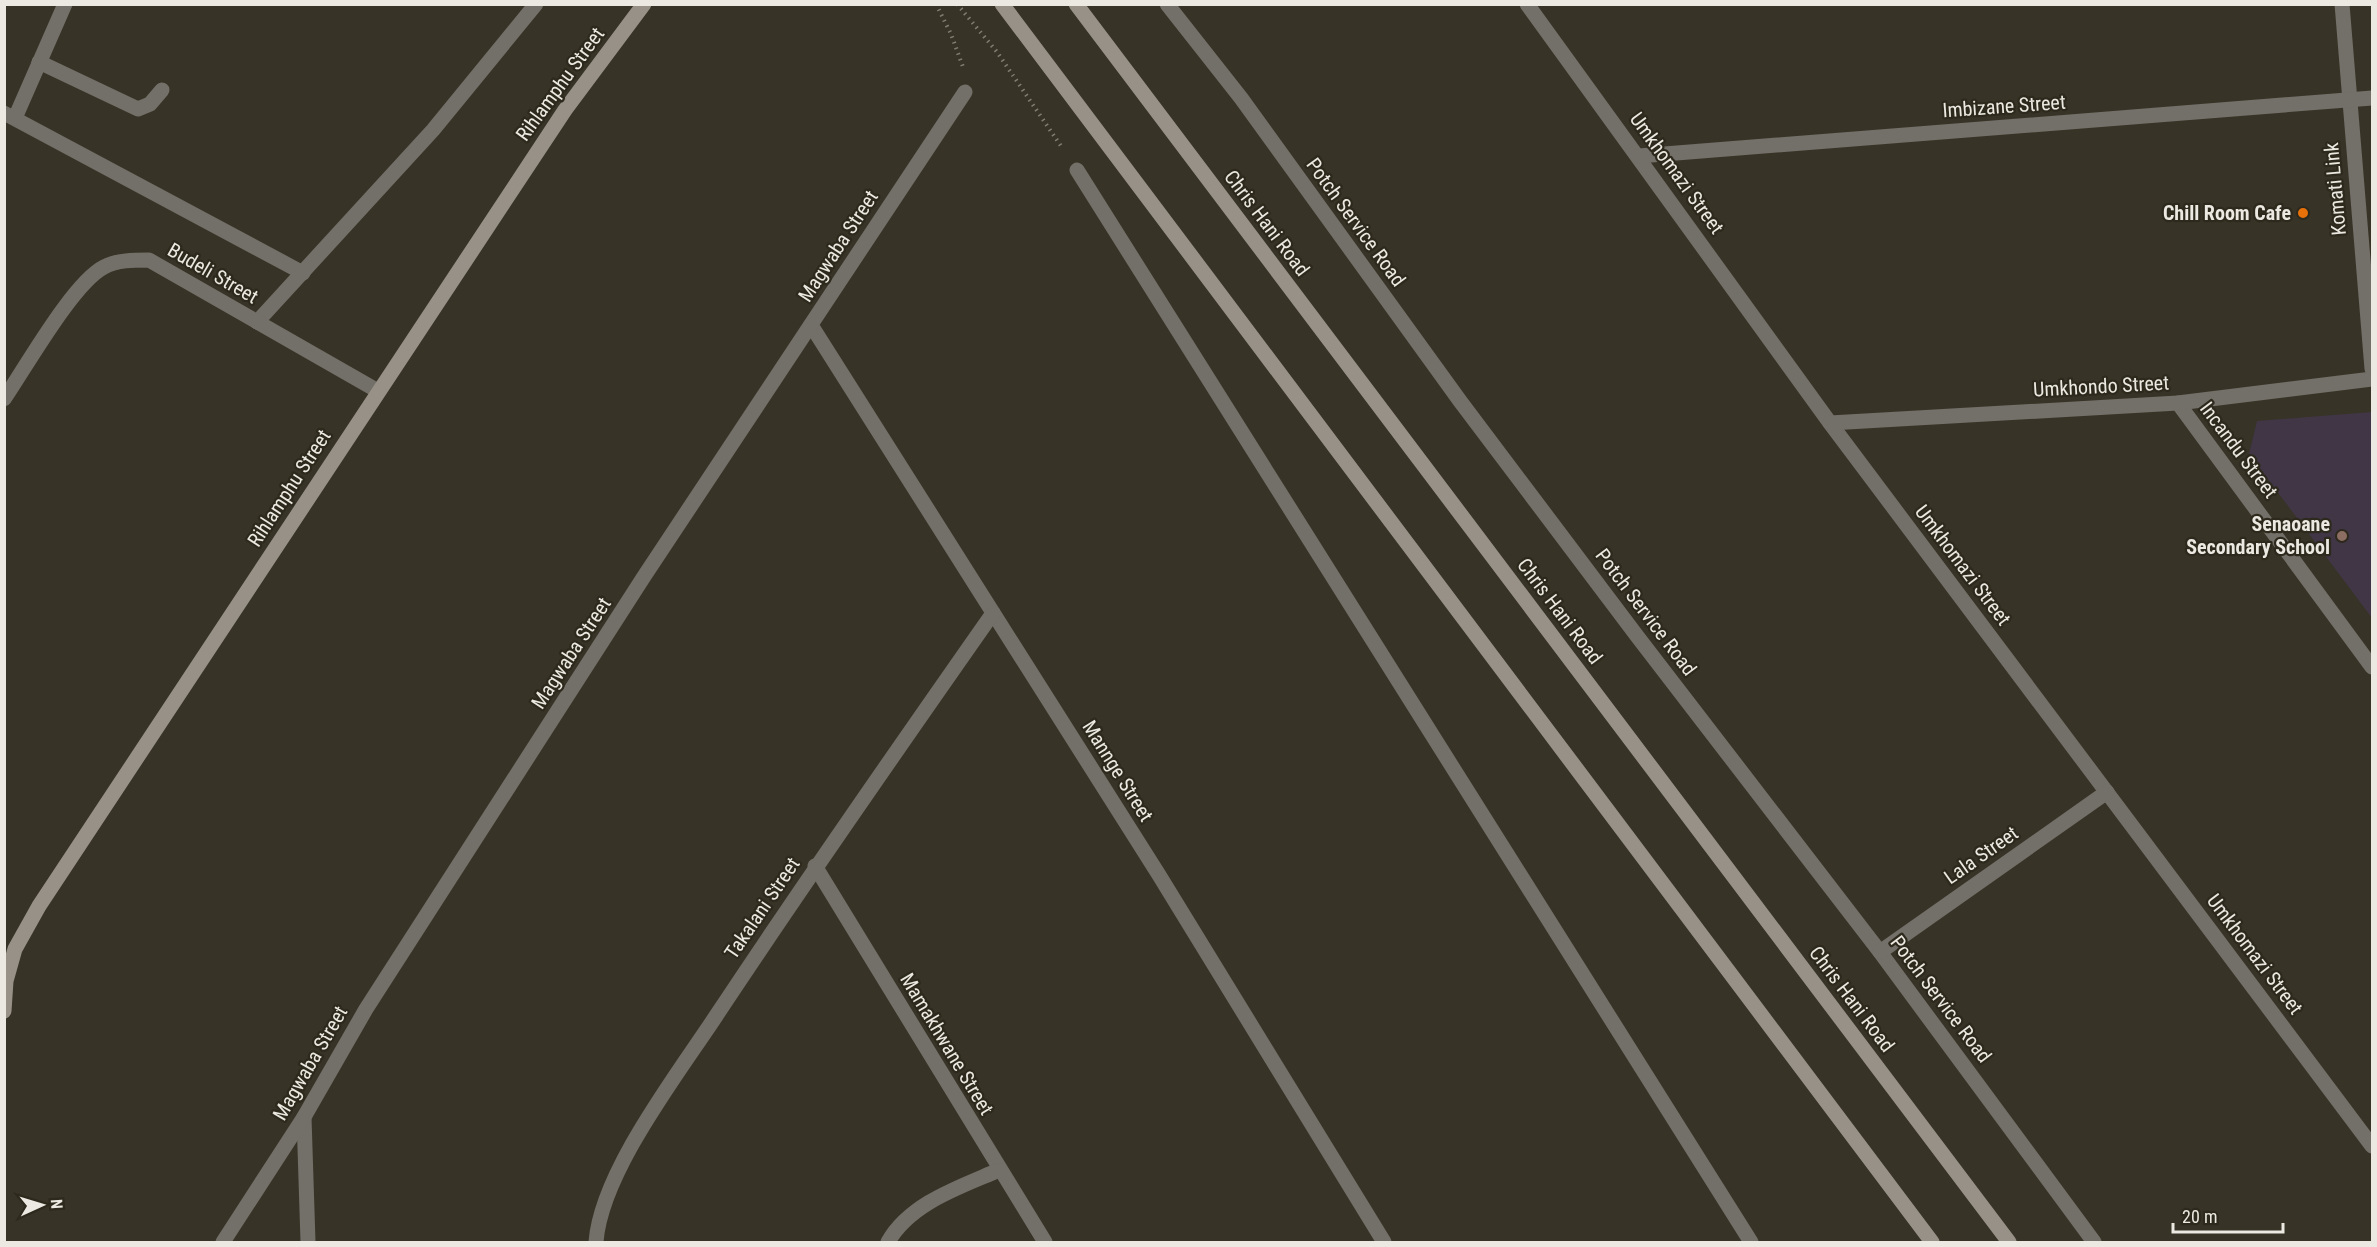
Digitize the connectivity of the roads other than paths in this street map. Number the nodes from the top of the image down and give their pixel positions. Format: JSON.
{"nodes":[{"id":1,"x":65,"y":4,"type":"edge"},
{"id":2,"x":536,"y":4,"type":"edge"},
{"id":3,"x":644,"y":4,"type":"edge"},
{"id":4,"x":1002,"y":4,"type":"edge"},
{"id":5,"x":1076,"y":4,"type":"edge"},
{"id":6,"x":1167,"y":4,"type":"edge"},
{"id":7,"x":1527,"y":4,"type":"edge"},
{"id":8,"x":2342,"y":4,"type":"edge"},
{"id":9,"x":39,"y":62,"type":"junction"},
{"id":10,"x":162,"y":90,"type":"dead end"},
{"id":11,"x":965,"y":92,"type":"road end"},
{"id":12,"x":2373,"y":98,"type":"edge"},
{"id":13,"x":2348,"y":100,"type":"junction"},
{"id":14,"x":10,"y":115,"type":"edge"},
{"id":15,"x":1639,"y":156,"type":"junction"},
{"id":16,"x":1077,"y":170,"type":"road end"},
{"id":17,"x":303,"y":273,"type":"junction"},
{"id":18,"x":257,"y":322,"type":"junction"},
{"id":19,"x":812,"y":325,"type":"junction"},
{"id":20,"x":2373,"y":369,"type":"edge"},
{"id":21,"x":2373,"y":379,"type":"edge"},
{"id":22,"x":378,"y":391,"type":"junction"},
{"id":23,"x":4,"y":399,"type":"edge"},
{"id":24,"x":2178,"y":403,"type":"junction"},
{"id":25,"x":1830,"y":423,"type":"junction"},
{"id":26,"x":993,"y":613,"type":"junction"},
{"id":27,"x":2373,"y":666,"type":"edge"},
{"id":28,"x":2107,"y":792,"type":"junction"},
{"id":29,"x":815,"y":866,"type":"junction"},
{"id":30,"x":1880,"y":952,"type":"junction"},
{"id":31,"x":4,"y":1011,"type":"edge"},
{"id":32,"x":303,"y":1117,"type":"junction"},
{"id":33,"x":2373,"y":1146,"type":"edge"},
{"id":34,"x":999,"y":1170,"type":"junction"},
{"id":35,"x":223,"y":1242,"type":"edge"},
{"id":36,"x":308,"y":1242,"type":"edge"},
{"id":37,"x":596,"y":1242,"type":"edge"},
{"id":38,"x":888,"y":1242,"type":"edge"},
{"id":39,"x":1045,"y":1242,"type":"edge"},
{"id":40,"x":1384,"y":1242,"type":"edge"},
{"id":41,"x":1751,"y":1242,"type":"edge"},
{"id":42,"x":1932,"y":1242,"type":"edge"},
{"id":43,"x":2009,"y":1242,"type":"edge"},
{"id":44,"x":2094,"y":1242,"type":"edge"}],
"edges":[{"from":1,"to":9,"type":"street"},
{"from":2,"to":17,"type":"street"},
{"from":3,"to":22,"type":"main road","name":"Rihlamphu Street"},
{"from":4,"to":42,"type":"main road"},
{"from":5,"to":43,"type":"main road","name":"Chris Hani Road"},
{"from":6,"to":30,"type":"street","name":"Potch Service Road"},
{"from":7,"to":15,"type":"street","name":"Umkhomazi Street"},
{"from":8,"to":13,"type":"street","name":"Komati Link"},
{"from":9,"to":10,"type":"street"},
{"from":9,"to":14,"type":"street"},
{"from":11,"to":19,"type":"street","name":"Magwaba Street"},
{"from":12,"to":13,"type":"street","name":"Imbizane Street"},
{"from":13,"to":15,"type":"street","name":"Imbizane Street"},
{"from":13,"to":20,"type":"street","name":"Komati Link"},
{"from":14,"to":17,"type":"street"},
{"from":15,"to":25,"type":"street","name":"Umkhomazi Street"},
{"from":16,"to":41,"type":"street"},
{"from":17,"to":18,"type":"street"},
{"from":18,"to":22,"type":"street","name":"Budeli Street"},
{"from":18,"to":23,"type":"street","name":"Budeli Street"},
{"from":19,"to":26,"type":"street","name":"Mannge Street"},
{"from":19,"to":32,"type":"street","name":"Magwaba Street"},
{"from":21,"to":24,"type":"street","name":"Umkhondo Street"},
{"from":22,"to":31,"type":"main road","name":"Rihlamphu Street"},
{"from":24,"to":25,"type":"street","name":"Umkhondo Street"},
{"from":24,"to":27,"type":"street","name":"Incandu Street"},
{"from":25,"to":28,"type":"street","name":"Umkhomazi Street"},
{"from":26,"to":29,"type":"street","name":"Takalani Street"},
{"from":26,"to":40,"type":"street","name":"Mannge Street"},
{"from":28,"to":30,"type":"street","name":"Lala Street"},
{"from":28,"to":33,"type":"street","name":"Umkhomazi Street"},
{"from":29,"to":34,"type":"street","name":"Mamakhwane Street"},
{"from":29,"to":37,"type":"street","name":"Takalani Street"},
{"from":30,"to":44,"type":"street","name":"Potch Service Road"},
{"from":32,"to":35,"type":"street","name":"Magwaba Street"},
{"from":32,"to":36,"type":"street"},
{"from":34,"to":38,"type":"street"},
{"from":34,"to":39,"type":"street","name":"Mamakhwane Street"}]}
